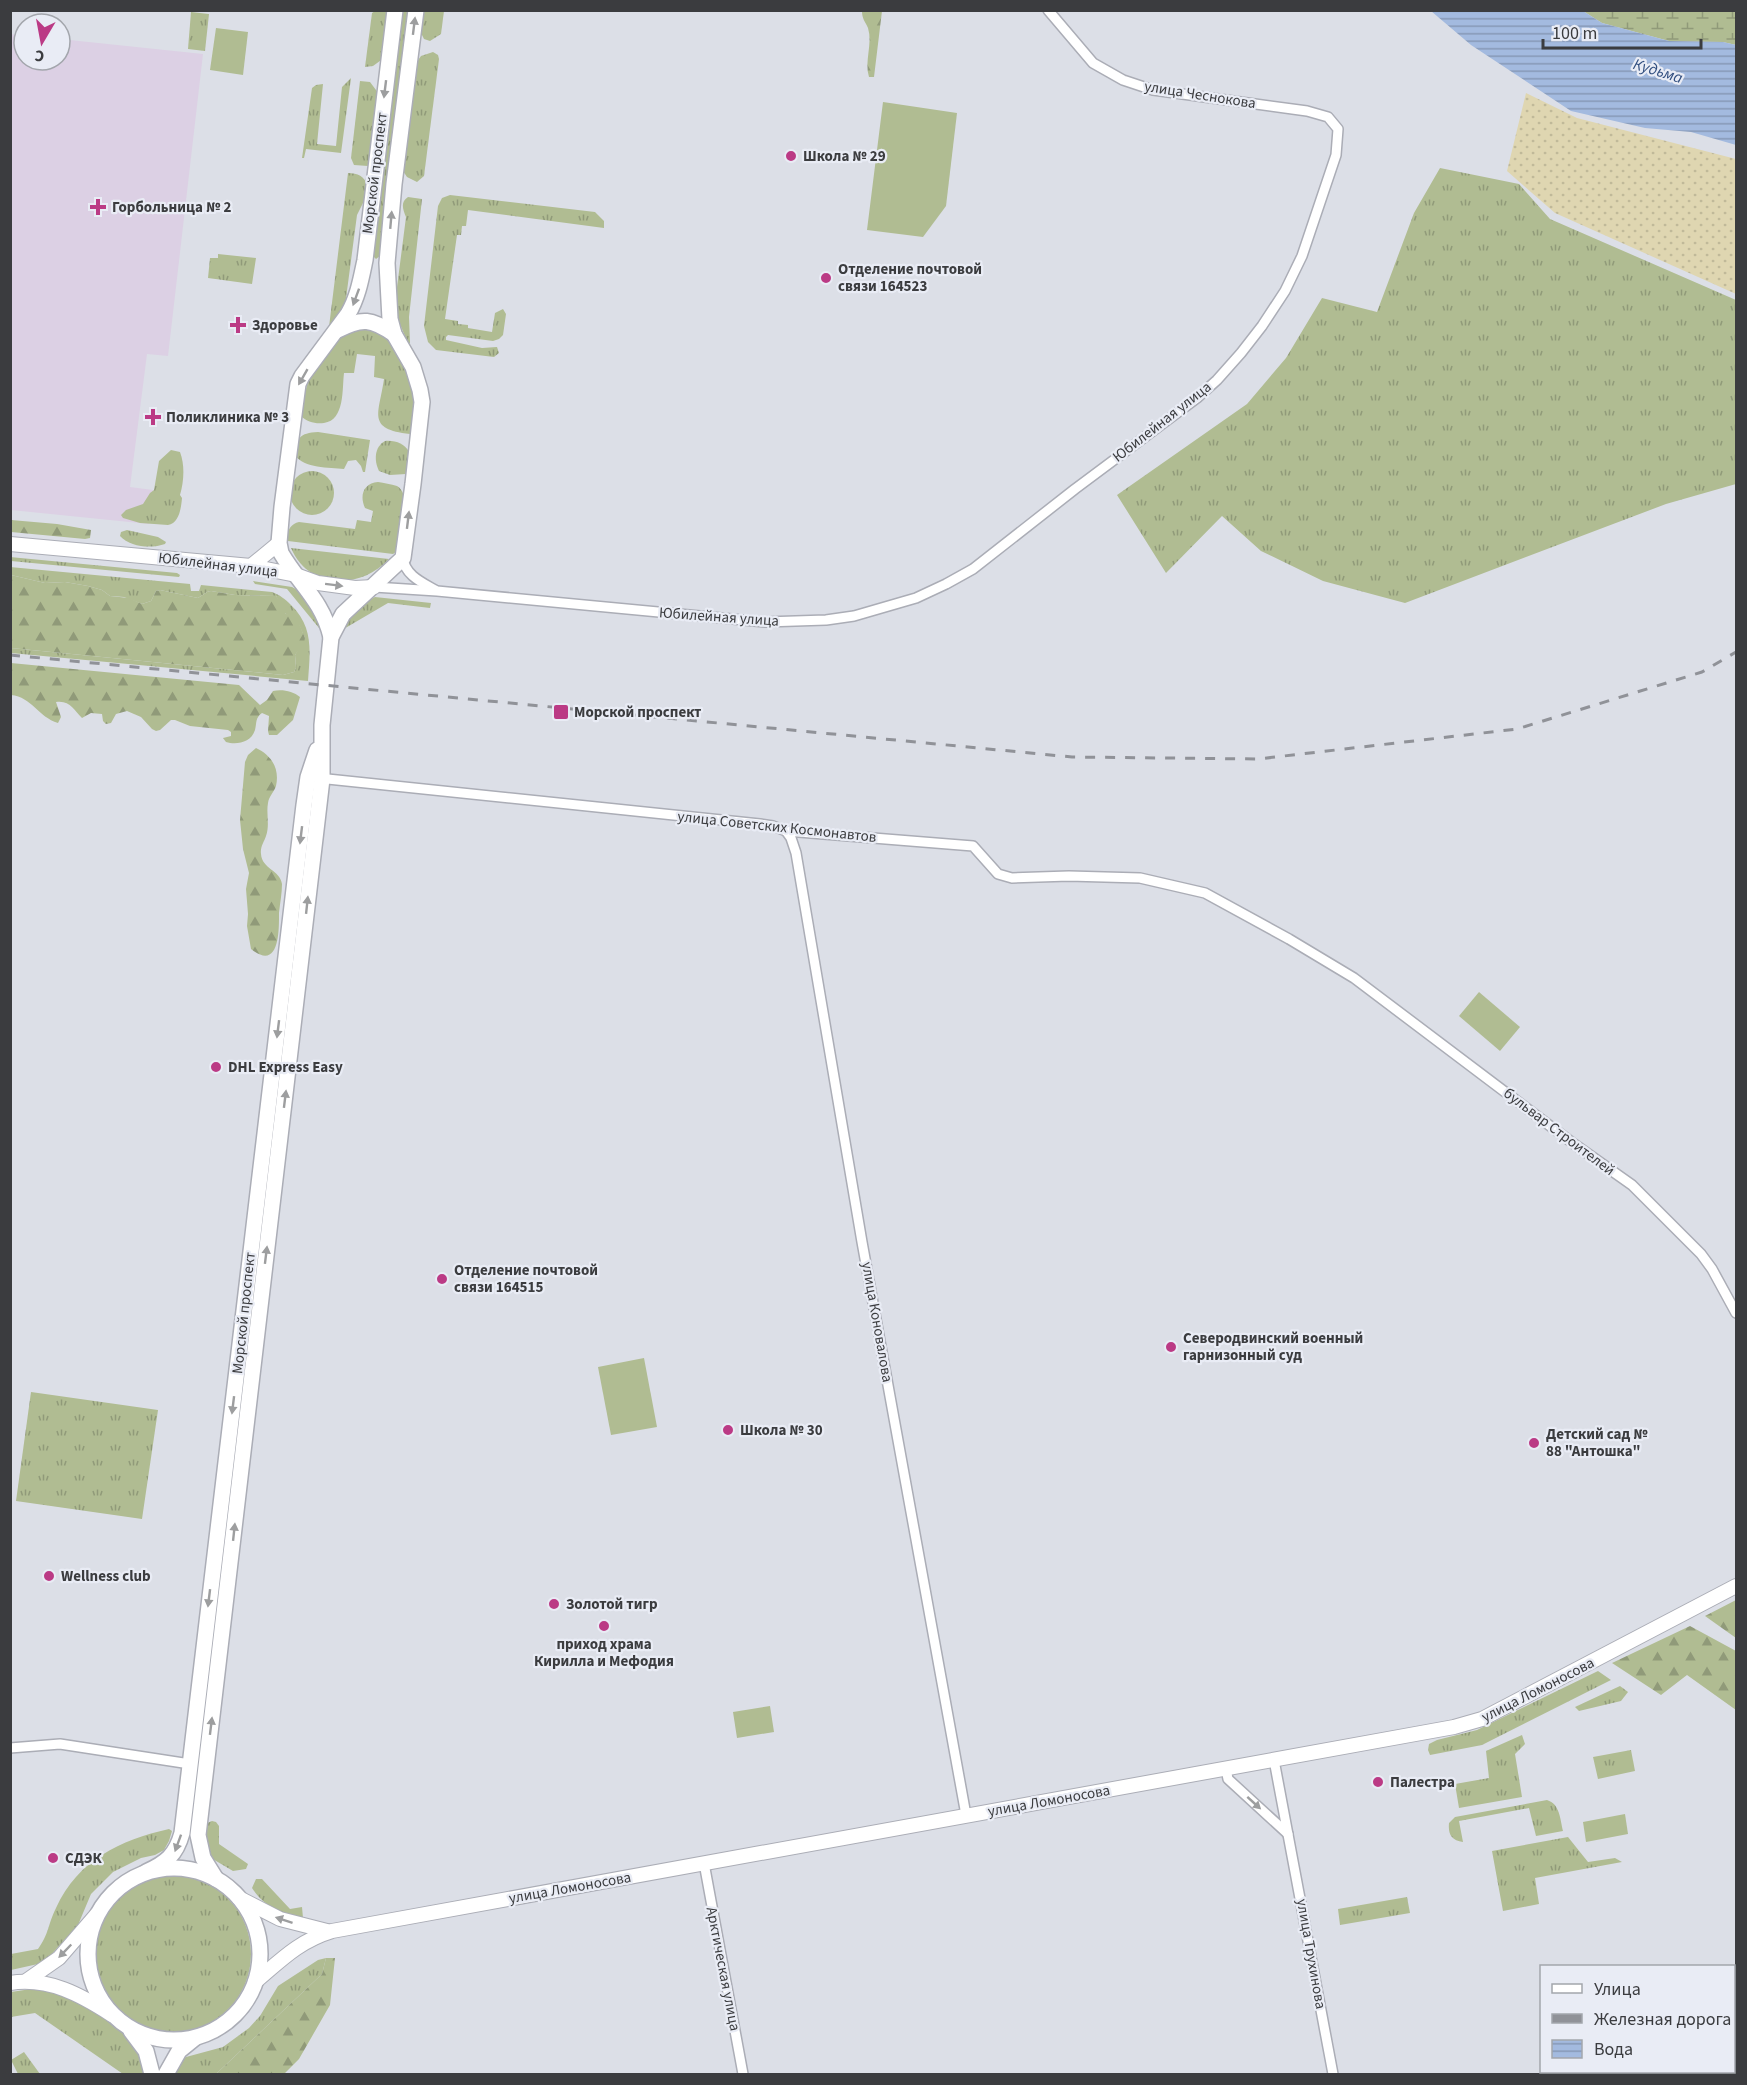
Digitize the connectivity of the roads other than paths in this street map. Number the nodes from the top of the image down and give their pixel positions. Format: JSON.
{"nodes":[{"id":1,"x":395,"y":10,"type":"edge"},
{"id":2,"x":416,"y":10,"type":"edge"},
{"id":3,"x":1048,"y":10,"type":"edge"},
{"id":4,"x":1338,"y":129,"type":"joint"},
{"id":5,"x":365,"y":261,"type":"junction"},
{"id":6,"x":387,"y":263,"type":"junction"},
{"id":7,"x":338,"y":330,"type":"junction"},
{"id":8,"x":394,"y":334,"type":"junction"},
{"id":9,"x":279,"y":543,"type":"junction"},
{"id":10,"x":10,"y":544,"type":"edge"},
{"id":11,"x":403,"y":558,"type":"junction"},
{"id":12,"x":251,"y":566,"type":"junction"},
{"id":13,"x":296,"y":575,"type":"junction"},
{"id":14,"x":374,"y":587,"type":"junction"},
{"id":15,"x":437,"y":591,"type":"junction"},
{"id":16,"x":331,"y":638,"type":"junction"},
{"id":17,"x":315,"y":778,"type":"junction"},
{"id":18,"x":786,"y":831,"type":"junction"},
{"id":19,"x":1354,"y":978,"type":"joint"},
{"id":20,"x":246,"y":1285,"type":"junction"},
{"id":21,"x":262,"y":1286,"type":"junction"},
{"id":22,"x":1737,"y":1313,"type":"edge"},
{"id":23,"x":244,"y":1380,"type":"junction"},
{"id":24,"x":1737,"y":1586,"type":"edge"},
{"id":25,"x":10,"y":1748,"type":"edge"},
{"id":26,"x":1274,"y":1760,"type":"junction"},
{"id":27,"x":190,"y":1764,"type":"junction"},
{"id":28,"x":207,"y":1766,"type":"junction"},
{"id":29,"x":1226,"y":1769,"type":"junction"},
{"id":30,"x":966,"y":1815,"type":"junction"},
{"id":31,"x":1288,"y":1834,"type":"junction"},
{"id":32,"x":704,"y":1863,"type":"junction"},
{"id":33,"x":146,"y":1872,"type":"junction"},
{"id":34,"x":216,"y":1879,"type":"junction"},
{"id":35,"x":239,"y":1898,"type":"junction"},
{"id":36,"x":97,"y":1914,"type":"junction"},
{"id":37,"x":332,"y":1931,"type":"junction"},
{"id":38,"x":26,"y":1981,"type":"junction"},
{"id":39,"x":255,"y":1982,"type":"junction"},
{"id":40,"x":10,"y":1983,"type":"edge"},
{"id":41,"x":112,"y":2015,"type":"junction"},
{"id":42,"x":127,"y":2026,"type":"junction"},
{"id":43,"x":197,"y":2037,"type":"junction"},
{"id":44,"x":152,"y":2074,"type":"edge"},
{"id":45,"x":166,"y":2074,"type":"edge"},
{"id":46,"x":743,"y":2074,"type":"edge"},
{"id":47,"x":1333,"y":2074,"type":"edge"}],
"edges":[{"from":1,"to":5,"type":"main road","name":"Морской проспект","one_way":true},
{"from":6,"to":2,"type":"main road","name":"Морской проспект","one_way":true},
{"from":3,"to":4,"type":"street","name":"улица Чеснокова"},
{"from":4,"to":15,"type":"street","name":"Юбилейная улица"},
{"from":5,"to":6,"type":"main road"},
{"from":5,"to":7,"type":"main road","name":"Морской проспект","one_way":true},
{"from":6,"to":8,"type":"main road","name":"Морской проспект"},
{"from":7,"to":8,"type":"main road"},
{"from":7,"to":9,"type":"main road","name":"Морской проспект","one_way":true},
{"from":11,"to":8,"type":"main road","name":"Морской проспект","one_way":true},
{"from":9,"to":12,"type":"street"},
{"from":9,"to":13,"type":"main road","name":"Морской проспект"},
{"from":10,"to":12,"type":"street","name":"Юбилейная улица"},
{"from":11,"to":14,"type":"main road","name":"Морской проспект"},
{"from":11,"to":15,"type":"street"},
{"from":12,"to":13,"type":"street","name":"Юбилейная улица"},
{"from":13,"to":14,"type":"street","name":"Юбилейная улица","one_way":true},
{"from":13,"to":16,"type":"main road","name":"Морской проспект"},
{"from":14,"to":15,"type":"street","name":"Юбилейная улица"},
{"from":14,"to":16,"type":"main road","name":"Морской проспект"},
{"from":16,"to":17,"type":"main road","name":"Морской проспект"},
{"from":17,"to":18,"type":"street","name":"улица Советских Космонавтов"},
{"from":17,"to":20,"type":"main road","name":"Морской проспект","one_way":true},
{"from":21,"to":17,"type":"main road","name":"Морской проспект","one_way":true},
{"from":18,"to":19,"type":"street","name":"улица Советских Космонавтов"},
{"from":18,"to":30,"type":"street","name":"улица Коновалова"},
{"from":19,"to":22,"type":"street","name":"бульвар Строителей"},
{"from":20,"to":21,"type":"main road"},
{"from":20,"to":23,"type":"main road","name":"Морской проспект"},
{"from":21,"to":23,"type":"main road","name":"Морской проспект"},
{"from":23,"to":27,"type":"main road","name":"Морской проспект","one_way":true},
{"from":28,"to":23,"type":"main road","name":"Морской проспект","one_way":true},
{"from":24,"to":26,"type":"street","name":"улица Ломоносова"},
{"from":25,"to":27,"type":"street"},
{"from":26,"to":29,"type":"street","name":"улица Ломоносова"},
{"from":26,"to":31,"type":"street","name":"улица Трухинова"},
{"from":27,"to":28,"type":"main road"},
{"from":27,"to":33,"type":"main road","name":"Морской проспект","one_way":true},
{"from":28,"to":34,"type":"main road","name":"Морской проспект"},
{"from":29,"to":30,"type":"street","name":"улица Ломоносова"},
{"from":29,"to":31,"type":"street","one_way":true},
{"from":30,"to":32,"type":"street","name":"улица Ломоносова"},
{"from":31,"to":47,"type":"street","name":"улица Трухинова"},
{"from":32,"to":37,"type":"street","name":"улица Ломоносова"},
{"from":32,"to":46,"type":"street","name":"Арктическая улица"},
{"from":33,"to":34,"type":"main road"},
{"from":33,"to":36,"type":"main road"},
{"from":34,"to":35,"type":"main road"},
{"from":37,"to":35,"type":"street","one_way":true},
{"from":35,"to":39,"type":"main road"},
{"from":36,"to":38,"type":"street","one_way":true},
{"from":36,"to":41,"type":"main road"},
{"from":37,"to":39,"type":"street"},
{"from":38,"to":40,"type":"street"},
{"from":38,"to":41,"type":"street"},
{"from":39,"to":43,"type":"main road"},
{"from":41,"to":42,"type":"main road"},
{"from":42,"to":43,"type":"main road"},
{"from":42,"to":44,"type":"main road"},
{"from":43,"to":45,"type":"main road"}]}
